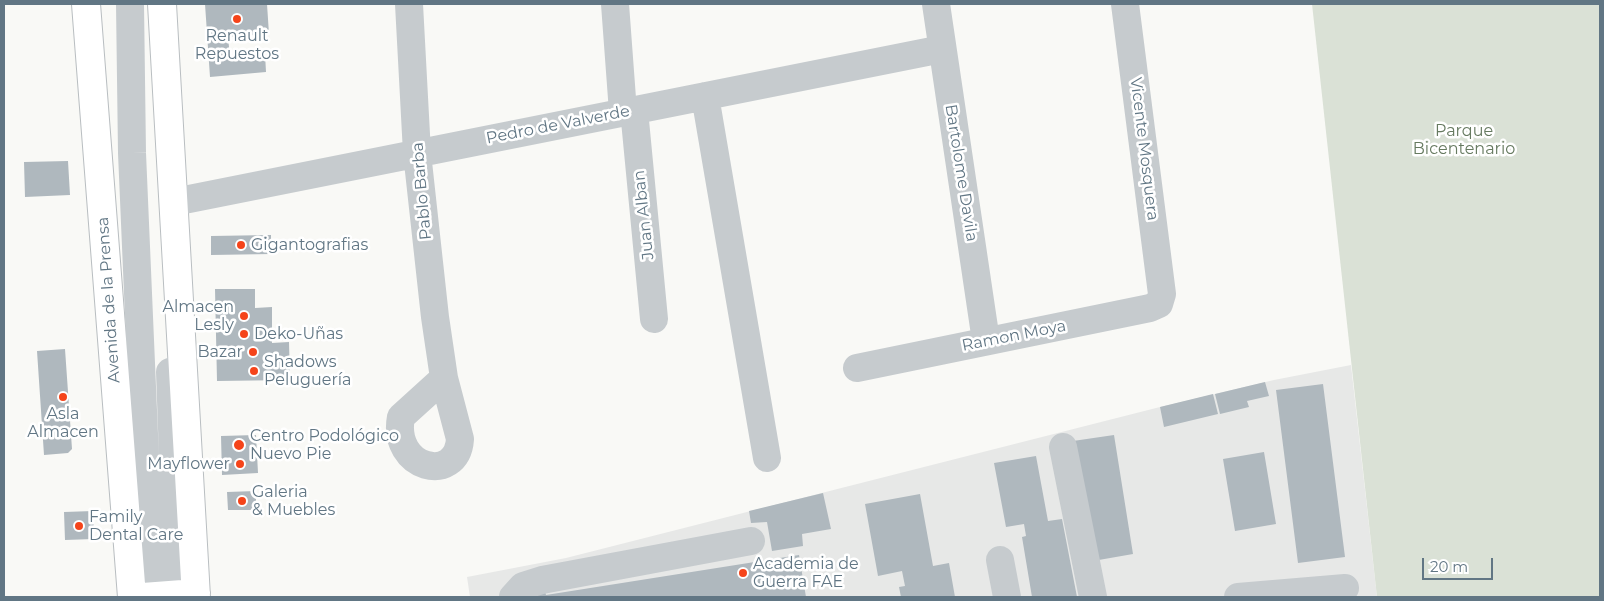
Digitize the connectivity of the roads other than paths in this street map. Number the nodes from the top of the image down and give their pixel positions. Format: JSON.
{"nodes":[{"id":1,"x":86,"y":4,"type":"edge"},
{"id":2,"x":130,"y":4,"type":"edge"},
{"id":3,"x":156,"y":4,"type":"edge"},
{"id":4,"x":162,"y":4,"type":"edge"},
{"id":5,"x":409,"y":4,"type":"edge"},
{"id":6,"x":615,"y":4,"type":"edge"},
{"id":7,"x":936,"y":4,"type":"edge"},
{"id":8,"x":1125,"y":4,"type":"edge"},
{"id":9,"x":942,"y":49,"type":"junction"},
{"id":10,"x":705,"y":96,"type":"junction"},
{"id":11,"x":628,"y":111,"type":"junction"},
{"id":12,"x":417,"y":152,"type":"junction"},
{"id":13,"x":174,"y":202,"type":"junction"},
{"id":14,"x":1162,"y":294,"type":"joint"},
{"id":15,"x":654,"y":319,"type":"dead end"},
{"id":16,"x":986,"y":341,"type":"junction"},
{"id":17,"x":857,"y":368,"type":"dead end"},
{"id":18,"x":444,"y":378,"type":"dead end"},
{"id":19,"x":1063,"y":447,"type":"dead end"},
{"id":20,"x":767,"y":458,"type":"dead end"},
{"id":21,"x":751,"y":541,"type":"dead end"},
{"id":22,"x":1000,"y":560,"type":"dead end"},
{"id":23,"x":1346,"y":588,"type":"dead end"},
{"id":24,"x":187,"y":596,"type":"edge"},
{"id":25,"x":132,"y":597,"type":"edge"},
{"id":26,"x":143,"y":597,"type":"edge"},
{"id":27,"x":151,"y":597,"type":"edge"},
{"id":28,"x":513,"y":597,"type":"edge"},
{"id":29,"x":1007,"y":597,"type":"edge"},
{"id":30,"x":1093,"y":597,"type":"edge"},
{"id":31,"x":1238,"y":597,"type":"edge"}],
"edges":[{"from":1,"to":25,"type":"main road","name":"Avenida de la Prensa"},
{"from":2,"to":27,"type":"street"},
{"from":3,"to":24,"type":"street"},
{"from":4,"to":13,"type":"main road"},
{"from":5,"to":12,"type":"street","name":"Pablo Barba"},
{"from":6,"to":11,"type":"street","name":"Juan Alban"},
{"from":7,"to":9,"type":"street","name":"Bartolome Davila"},
{"from":8,"to":14,"type":"street","name":"Vicente Mosquera"},
{"from":9,"to":10,"type":"street","name":"Pedro de Valverde"},
{"from":9,"to":16,"type":"street","name":"Bartolome Davila"},
{"from":10,"to":11,"type":"street","name":"Pedro de Valverde"},
{"from":10,"to":20,"type":"street"},
{"from":11,"to":12,"type":"street","name":"Pedro de Valverde"},
{"from":11,"to":15,"type":"street","name":"Juan Alban"},
{"from":12,"to":13,"type":"street","name":"Pedro de Valverde"},
{"from":12,"to":18,"type":"street","name":"Pablo Barba"},
{"from":13,"to":24,"type":"main road"},
{"from":14,"to":16,"type":"street","name":"Ramon Moya"},
{"from":16,"to":17,"type":"street","name":"Ramon Moya"},
{"from":19,"to":30,"type":"street"},
{"from":21,"to":28,"type":"street"},
{"from":22,"to":29,"type":"street"},
{"from":23,"to":31,"type":"street"},
{"from":24,"to":27,"type":"main road"},
{"from":26,"to":27,"type":"main road"}]}
